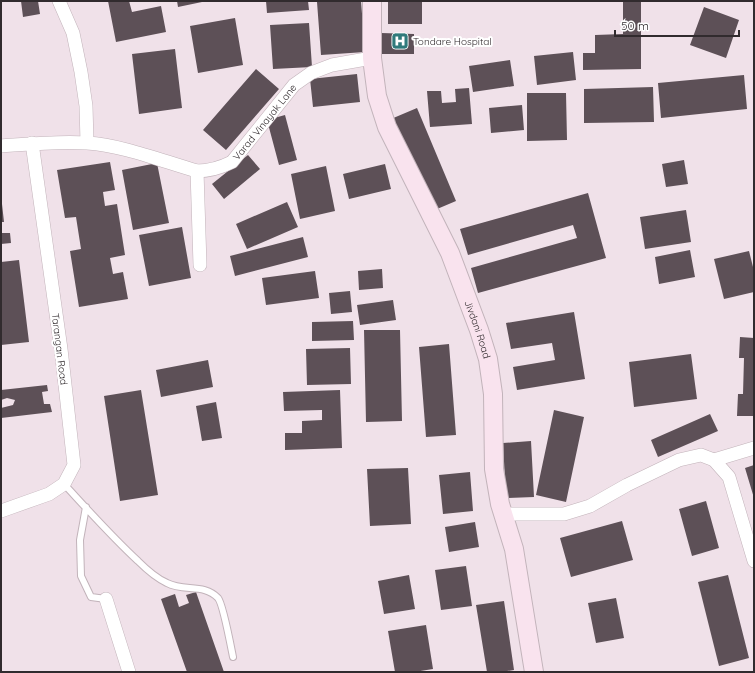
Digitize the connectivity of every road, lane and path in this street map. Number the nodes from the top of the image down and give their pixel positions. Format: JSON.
{"nodes":[{"id":1,"x":59,"y":1,"type":"edge"},
{"id":2,"x":372,"y":1,"type":"edge"},
{"id":3,"x":372,"y":58,"type":"junction"},
{"id":4,"x":87,"y":142,"type":"junction"},
{"id":5,"x":32,"y":143,"type":"junction"},
{"id":6,"x":1,"y":146,"type":"edge"},
{"id":7,"x":197,"y":171,"type":"junction"},
{"id":8,"x":200,"y":265,"type":"dead end"},
{"id":9,"x":754,"y":448,"type":"edge"},
{"id":10,"x":714,"y":460,"type":"junction"},
{"id":11,"x":64,"y":484,"type":"junction"},
{"id":12,"x":86,"y":507,"type":"junction"},
{"id":13,"x":1,"y":511,"type":"edge"},
{"id":14,"x":503,"y":514,"type":"junction"},
{"id":15,"x":754,"y":560,"type":"edge"},
{"id":16,"x":106,"y":599,"type":"joint"},
{"id":17,"x":233,"y":657,"type":"dead end"},
{"id":18,"x":129,"y":672,"type":"edge"},
{"id":19,"x":534,"y":672,"type":"edge"}],
"edges":[{"from":1,"to":4,"type":"street"},
{"from":2,"to":3,"type":"main road","name":"Jivdani Road"},
{"from":3,"to":7,"type":"street","name":"Varad Vinayak Lane"},
{"from":3,"to":14,"type":"main road","name":"Jivdani Road"},
{"from":4,"to":5,"type":"street","name":"Varad Vinayak Lane"},
{"from":4,"to":7,"type":"street","name":"Varad Vinayak Lane"},
{"from":5,"to":6,"type":"street","name":"Varad Vinayak Lane"},
{"from":5,"to":11,"type":"street","name":"Tarangan Road"},
{"from":7,"to":8,"type":"street"},
{"from":9,"to":10,"type":"street"},
{"from":10,"to":14,"type":"street"},
{"from":10,"to":15,"type":"street"},
{"from":11,"to":12,"type":"lane"},
{"from":11,"to":13,"type":"street","name":"Tarangan Road"},
{"from":12,"to":16,"type":"lane"},
{"from":12,"to":17,"type":"lane"},
{"from":14,"to":19,"type":"main road","name":"Jivdani Road"},
{"from":16,"to":18,"type":"street"}]}
